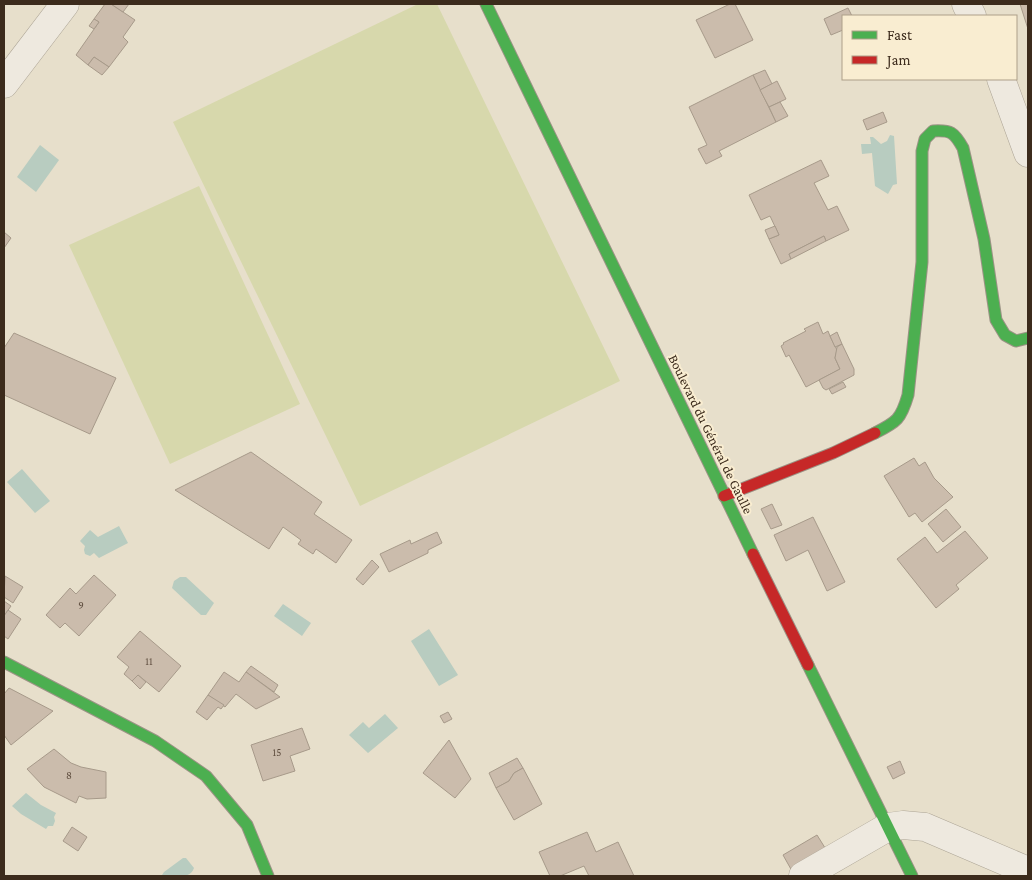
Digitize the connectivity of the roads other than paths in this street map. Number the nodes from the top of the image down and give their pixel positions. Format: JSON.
{"nodes":[{"id":1,"x":65,"y":4,"type":"edge"},
{"id":2,"x":486,"y":4,"type":"edge"},
{"id":3,"x":1001,"y":80,"type":"edge"},
{"id":4,"x":4,"y":84,"type":"edge"},
{"id":5,"x":1028,"y":153,"type":"edge"},
{"id":6,"x":1028,"y":338,"type":"edge"},
{"id":7,"x":724,"y":496,"type":"junction"},
{"id":8,"x":4,"y":662,"type":"edge"},
{"id":9,"x":888,"y":827,"type":"junction"},
{"id":10,"x":1028,"y":870,"type":"edge"},
{"id":11,"x":268,"y":876,"type":"edge"},
{"id":12,"x":804,"y":876,"type":"edge"},
{"id":13,"x":912,"y":876,"type":"edge"}],
"edges":[{"from":1,"to":4,"type":"street"},
{"from":2,"to":7,"type":"street","name":"Boulevard du Général de Gaulle"},
{"from":3,"to":5,"type":"street"},
{"from":6,"to":7,"type":"street"},
{"from":7,"to":9,"type":"street","name":"Boulevard du Général de Gaulle"},
{"from":8,"to":11,"type":"street"},
{"from":9,"to":10,"type":"street"},
{"from":9,"to":12,"type":"street"},
{"from":9,"to":13,"type":"street","name":"Boulevard du Général de Gaulle"}]}
